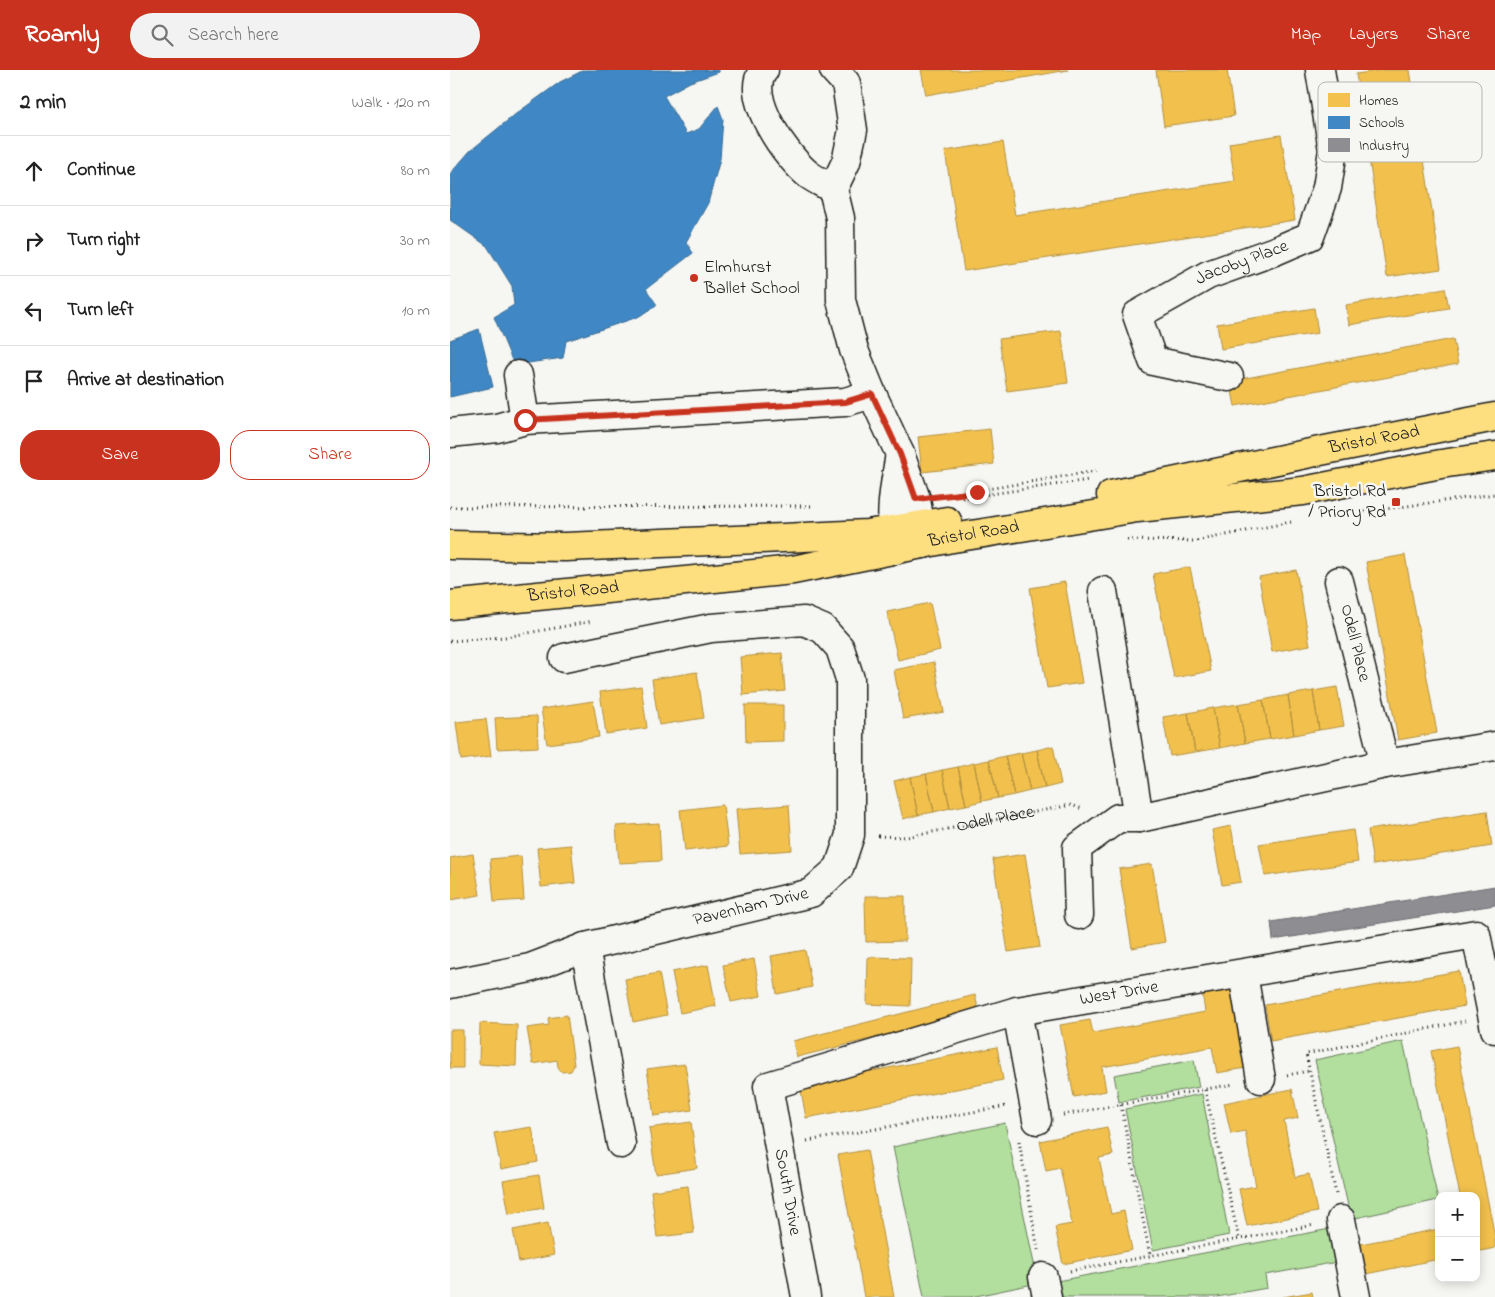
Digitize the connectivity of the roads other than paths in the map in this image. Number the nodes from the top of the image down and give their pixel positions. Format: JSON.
{"nodes":[{"id":1,"x":764,"y":70,"type":"edge"},
{"id":2,"x":834,"y":70,"type":"edge"},
{"id":3,"x":1331,"y":162,"type":"edge"},
{"id":4,"x":833,"y":189,"type":"junction"},
{"id":5,"x":518,"y":375,"type":"dead end"},
{"id":6,"x":1230,"y":376,"type":"dead end"},
{"id":7,"x":872,"y":394,"type":"junction"},
{"id":8,"x":1495,"y":417,"type":"edge"},
{"id":9,"x":525,"y":420,"type":"junction"},
{"id":10,"x":450,"y":433,"type":"edge"},
{"id":11,"x":900,"y":454,"type":"junction"},
{"id":12,"x":1495,"y":456,"type":"edge"},
{"id":13,"x":919,"y":518,"type":"junction"},
{"id":14,"x":893,"y":540,"type":"junction"},
{"id":15,"x":450,"y":546,"type":"edge"},
{"id":16,"x":1339,"y":580,"type":"dead end"},
{"id":17,"x":1103,"y":591,"type":"dead end"},
{"id":18,"x":450,"y":605,"type":"edge"},
{"id":19,"x":564,"y":658,"type":"dead end"},
{"id":20,"x":1495,"y":746,"type":"edge"},
{"id":21,"x":1384,"y":764,"type":"junction"},
{"id":22,"x":1129,"y":818,"type":"junction"},
{"id":23,"x":1079,"y":915,"type":"dead end"},
{"id":24,"x":586,"y":947,"type":"junction"},
{"id":25,"x":1243,"y":974,"type":"junction"},
{"id":26,"x":450,"y":984,"type":"edge"},
{"id":27,"x":1017,"y":1011,"type":"junction"},
{"id":28,"x":1494,"y":1022,"type":"edge"},
{"id":29,"x":1261,"y":1079,"type":"road end"},
{"id":30,"x":768,"y":1086,"type":"joint"},
{"id":31,"x":1026,"y":1122,"type":"road end"},
{"id":32,"x":621,"y":1144,"type":"dead end"},
{"id":33,"x":1341,"y":1220,"type":"road end"},
{"id":34,"x":806,"y":1297,"type":"edge"},
{"id":35,"x":1356,"y":1297,"type":"edge"}],
"edges":[{"from":1,"to":4,"type":"street"},
{"from":2,"to":4,"type":"street"},
{"from":3,"to":6,"type":"street","name":"Jacoby Place"},
{"from":4,"to":7,"type":"street"},
{"from":5,"to":9,"type":"street"},
{"from":7,"to":9,"type":"street"},
{"from":7,"to":11,"type":"street"},
{"from":8,"to":13,"type":"highway","name":"Bristol Road"},
{"from":9,"to":10,"type":"street"},
{"from":11,"to":13,"type":"street"},
{"from":11,"to":14,"type":"street"},
{"from":12,"to":13,"type":"highway","name":"Bristol Road"},
{"from":13,"to":14,"type":"highway","name":"Bristol Road"},
{"from":14,"to":15,"type":"highway","name":"Bristol Road"},
{"from":14,"to":18,"type":"highway","name":"Bristol Road"},
{"from":16,"to":21,"type":"street","name":"Odell Place"},
{"from":17,"to":22,"type":"street"},
{"from":19,"to":24,"type":"street","name":"Pavenham Drive"},
{"from":20,"to":21,"type":"street"},
{"from":21,"to":22,"type":"street"},
{"from":22,"to":23,"type":"street"},
{"from":24,"to":26,"type":"street","name":"Pavenham Drive"},
{"from":24,"to":32,"type":"street"},
{"from":25,"to":27,"type":"street","name":"West Drive"},
{"from":25,"to":28,"type":"street","name":"West Drive"},
{"from":25,"to":29,"type":"street"},
{"from":27,"to":30,"type":"street","name":"West Drive"},
{"from":27,"to":31,"type":"street"},
{"from":30,"to":34,"type":"street","name":"South Drive"},
{"from":33,"to":35,"type":"street"}]}
